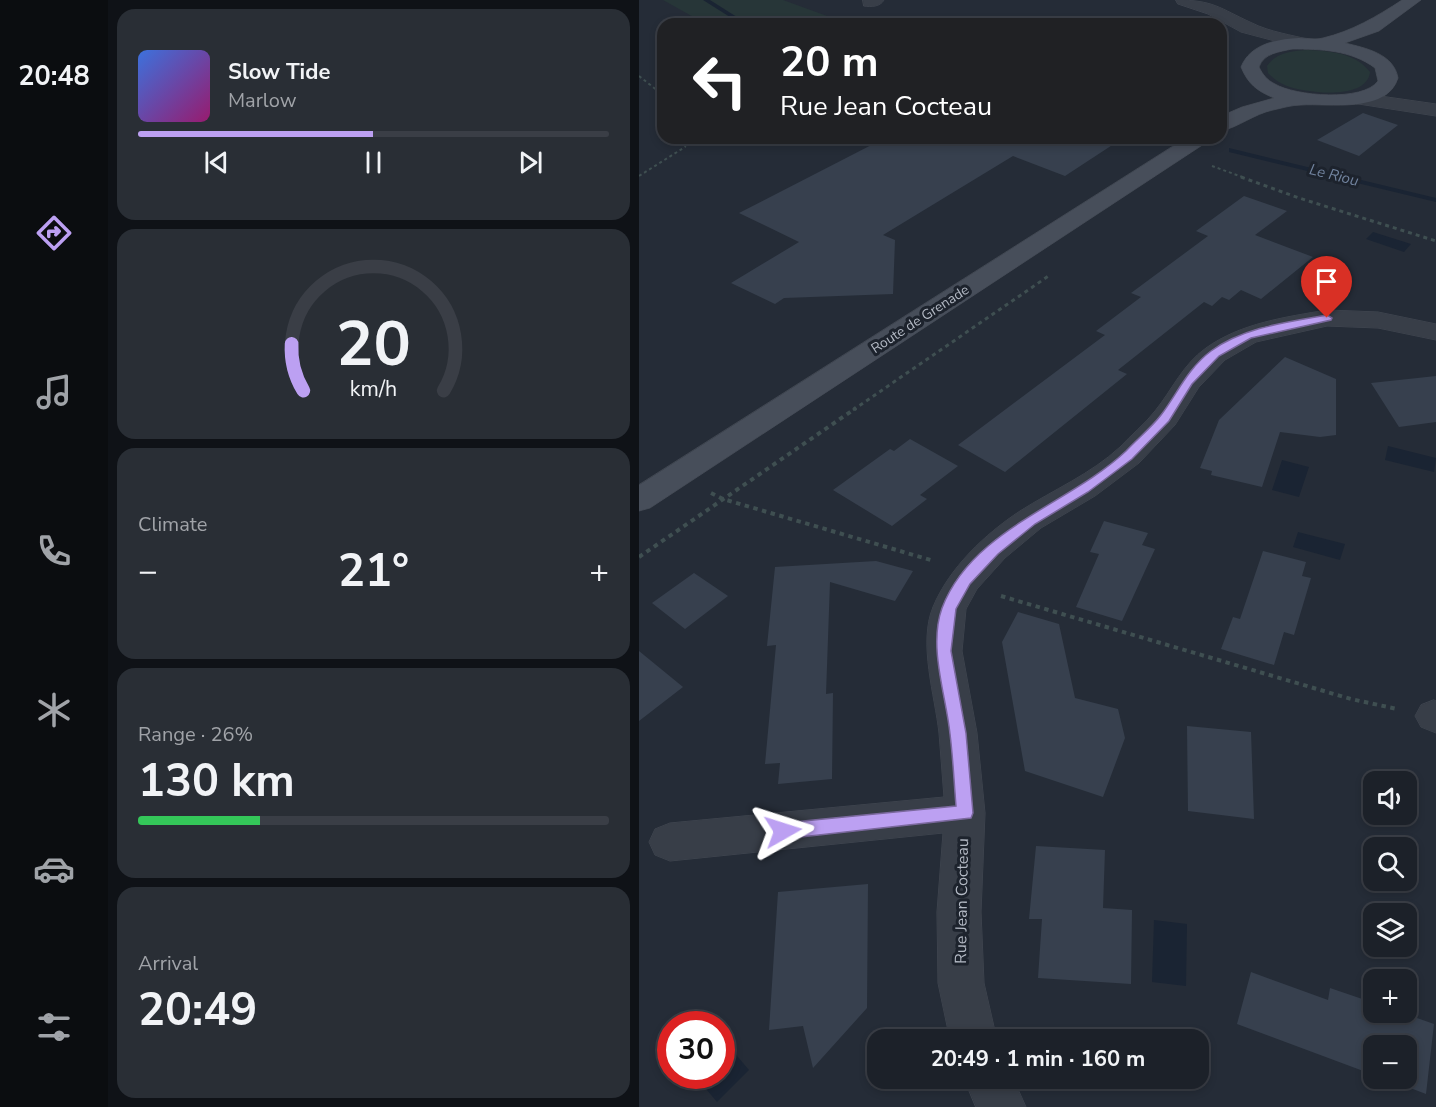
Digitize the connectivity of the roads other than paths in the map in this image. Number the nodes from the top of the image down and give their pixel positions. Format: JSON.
{"nodes":[{"id":1,"x":1184,"y":0,"type":"edge"},
{"id":2,"x":1413,"y":0,"type":"edge"},
{"id":3,"x":1373,"y":27,"type":"junction"},
{"id":4,"x":1247,"y":28,"type":"junction"},
{"id":5,"x":1305,"y":44,"type":"junction"},
{"id":6,"x":1324,"y":44,"type":"junction"},
{"id":7,"x":1261,"y":53,"type":"junction"},
{"id":8,"x":1373,"y":58,"type":"junction"},
{"id":9,"x":1256,"y":79,"type":"junction"},
{"id":10,"x":1389,"y":79,"type":"junction"},
{"id":11,"x":1304,"y":99,"type":"junction"},
{"id":12,"x":1359,"y":99,"type":"junction"},
{"id":13,"x":1436,"y":108,"type":"edge"},
{"id":14,"x":1227,"y":121,"type":"edge"},
{"id":15,"x":1191,"y":144,"type":"edge"},
{"id":16,"x":1436,"y":332,"type":"edge"},
{"id":17,"x":639,"y":500,"type":"edge"},
{"id":18,"x":965,"y":813,"type":"junction"},
{"id":19,"x":670,"y":842,"type":"dead end"},
{"id":20,"x":971,"y":1029,"type":"edge"},
{"id":21,"x":993,"y":1089,"type":"edge"},
{"id":22,"x":1001,"y":1107,"type":"edge"}],
"edges":[{"from":1,"to":4,"type":"street"},
{"from":2,"to":3,"type":"main road"},
{"from":3,"to":6,"type":"main road"},
{"from":3,"to":8,"type":"main road"},
{"from":4,"to":5,"type":"street"},
{"from":4,"to":7,"type":"street"},
{"from":5,"to":6,"type":"main road"},
{"from":5,"to":7,"type":"main road"},
{"from":6,"to":8,"type":"main road"},
{"from":7,"to":9,"type":"main road"},
{"from":8,"to":10,"type":"main road"},
{"from":9,"to":11,"type":"main road"},
{"from":9,"to":14,"type":"main road"},
{"from":10,"to":12,"type":"main road"},
{"from":10,"to":13,"type":"street"},
{"from":11,"to":12,"type":"main road"},
{"from":11,"to":14,"type":"main road"},
{"from":12,"to":13,"type":"street"},
{"from":15,"to":17,"type":"main road","name":"Route de Grenade"},
{"from":16,"to":18,"type":"street","name":"Rue Jean Cocteau"},
{"from":18,"to":19,"type":"street"},
{"from":18,"to":20,"type":"street","name":"Rue Jean Cocteau"},
{"from":21,"to":22,"type":"street"}]}
